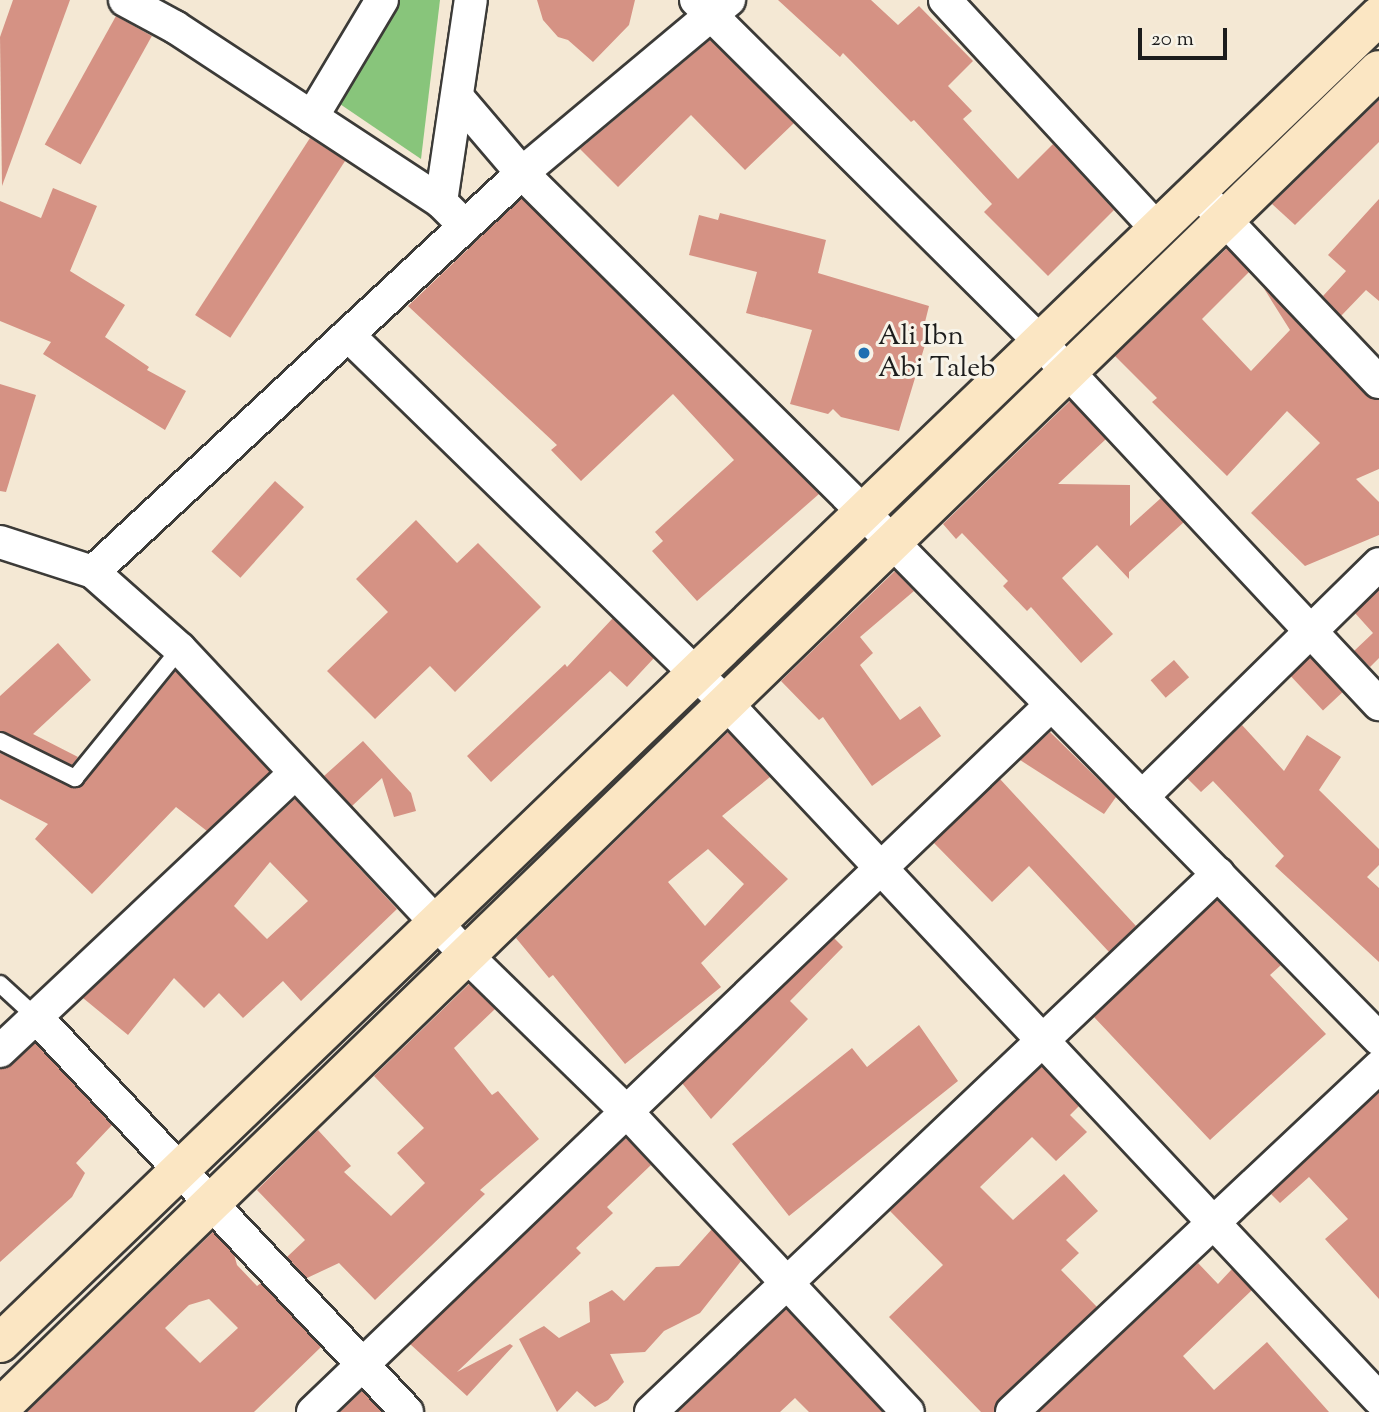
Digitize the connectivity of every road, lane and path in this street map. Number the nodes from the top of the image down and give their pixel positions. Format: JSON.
{"nodes":[{"id":1,"x":125,"y":0,"type":"edge"},
{"id":2,"x":471,"y":0,"type":"edge"},
{"id":3,"x":945,"y":0,"type":"edge"},
{"id":4,"x":376,"y":2,"type":"edge"},
{"id":5,"x":712,"y":5,"type":"edge"},
{"id":6,"x":1379,"y":16,"type":"edge"},
{"id":7,"x":1379,"y":70,"type":"edge"},
{"id":8,"x":457,"y":97,"type":"junction"},
{"id":9,"x":312,"y":117,"type":"junction"},
{"id":10,"x":522,"y":173,"type":"junction"},
{"id":11,"x":1197,"y":191,"type":"junction"},
{"id":12,"x":441,"y":202,"type":"junction"},
{"id":13,"x":1224,"y":220,"type":"junction"},
{"id":14,"x":465,"y":226,"type":"junction"},
{"id":15,"x":1157,"y":229,"type":"junction"},
{"id":16,"x":348,"y":335,"type":"junction"},
{"id":17,"x":1040,"y":342,"type":"junction"},
{"id":18,"x":1068,"y":372,"type":"junction"},
{"id":19,"x":1379,"y":382,"type":"edge"},
{"id":20,"x":862,"y":511,"type":"junction"},
{"id":21,"x":0,"y":542,"type":"edge"},
{"id":22,"x":891,"y":543,"type":"junction"},
{"id":23,"x":1379,"y":564,"type":"edge"},
{"id":24,"x":93,"y":572,"type":"junction"},
{"id":25,"x":1311,"y":631,"type":"junction"},
{"id":26,"x":180,"y":649,"type":"junction"},
{"id":27,"x":692,"y":675,"type":"junction"},
{"id":28,"x":726,"y":704,"type":"junction"},
{"id":29,"x":1379,"y":704,"type":"edge"},
{"id":30,"x":1051,"y":705,"type":"junction"},
{"id":31,"x":0,"y":741,"type":"edge"},
{"id":32,"x":295,"y":773,"type":"junction"},
{"id":33,"x":1142,"y":797,"type":"junction"},
{"id":34,"x":881,"y":869,"type":"junction"},
{"id":35,"x":1218,"y":874,"type":"junction"},
{"id":36,"x":435,"y":922,"type":"junction"},
{"id":37,"x":467,"y":956,"type":"junction"},
{"id":38,"x":0,"y":984,"type":"edge"},
{"id":39,"x":36,"y":1017,"type":"junction"},
{"id":40,"x":1379,"y":1039,"type":"edge"},
{"id":41,"x":1043,"y":1040,"type":"junction"},
{"id":42,"x":0,"y":1051,"type":"edge"},
{"id":43,"x":1379,"y":1067,"type":"edge"},
{"id":44,"x":627,"y":1112,"type":"junction"},
{"id":45,"x":181,"y":1172,"type":"junction"},
{"id":46,"x":213,"y":1206,"type":"junction"},
{"id":47,"x":1214,"y":1223,"type":"junction"},
{"id":48,"x":789,"y":1282,"type":"junction"},
{"id":49,"x":0,"y":1343,"type":"edge"},
{"id":50,"x":363,"y":1365,"type":"junction"},
{"id":51,"x":1379,"y":1399,"type":"edge"},
{"id":52,"x":0,"y":1408,"type":"edge"},
{"id":53,"x":313,"y":1412,"type":"edge"},
{"id":54,"x":407,"y":1412,"type":"edge"},
{"id":55,"x":651,"y":1412,"type":"edge"},
{"id":56,"x":908,"y":1412,"type":"edge"},
{"id":57,"x":1013,"y":1412,"type":"edge"}],
"edges":[{"from":1,"to":9,"type":"street"},
{"from":2,"to":8,"type":"street"},
{"from":3,"to":15,"type":"street"},
{"from":4,"to":9,"type":"street"},
{"from":5,"to":10,"type":"street"},
{"from":5,"to":17,"type":"street"},
{"from":6,"to":11,"type":"main road"},
{"from":7,"to":13,"type":"main road"},
{"from":8,"to":10,"type":"street"},
{"from":8,"to":12,"type":"street"},
{"from":9,"to":12,"type":"street"},
{"from":10,"to":14,"type":"street"},
{"from":10,"to":20,"type":"street"},
{"from":11,"to":13,"type":"street"},
{"from":11,"to":15,"type":"main road"},
{"from":12,"to":14,"type":"street"},
{"from":13,"to":18,"type":"main road"},
{"from":13,"to":19,"type":"street"},
{"from":14,"to":16,"type":"street"},
{"from":15,"to":17,"type":"main road"},
{"from":16,"to":24,"type":"street"},
{"from":16,"to":27,"type":"street"},
{"from":17,"to":18,"type":"street"},
{"from":17,"to":20,"type":"main road"},
{"from":18,"to":22,"type":"main road"},
{"from":18,"to":25,"type":"street"},
{"from":20,"to":22,"type":"street"},
{"from":20,"to":27,"type":"main road"},
{"from":21,"to":24,"type":"street"},
{"from":22,"to":28,"type":"main road"},
{"from":22,"to":30,"type":"street"},
{"from":23,"to":25,"type":"street"},
{"from":24,"to":26,"type":"street"},
{"from":25,"to":29,"type":"street"},
{"from":25,"to":33,"type":"street"},
{"from":26,"to":31,"type":"lane"},
{"from":26,"to":32,"type":"street"},
{"from":27,"to":28,"type":"street"},
{"from":27,"to":36,"type":"main road"},
{"from":28,"to":34,"type":"street"},
{"from":28,"to":37,"type":"main road"},
{"from":30,"to":33,"type":"street"},
{"from":30,"to":34,"type":"street"},
{"from":32,"to":36,"type":"street"},
{"from":32,"to":39,"type":"street"},
{"from":33,"to":35,"type":"street"},
{"from":34,"to":41,"type":"street"},
{"from":34,"to":44,"type":"street"},
{"from":35,"to":40,"type":"street"},
{"from":35,"to":41,"type":"street"},
{"from":36,"to":37,"type":"street"},
{"from":36,"to":45,"type":"main road"},
{"from":37,"to":44,"type":"street"},
{"from":37,"to":46,"type":"main road"},
{"from":38,"to":39,"type":"lane"},
{"from":39,"to":42,"type":"street"},
{"from":39,"to":45,"type":"street"},
{"from":41,"to":47,"type":"street"},
{"from":41,"to":48,"type":"street"},
{"from":43,"to":47,"type":"street"},
{"from":44,"to":48,"type":"street"},
{"from":44,"to":50,"type":"street"},
{"from":45,"to":46,"type":"street"},
{"from":45,"to":49,"type":"main road"},
{"from":46,"to":50,"type":"street"},
{"from":46,"to":52,"type":"main road"},
{"from":47,"to":51,"type":"street"},
{"from":47,"to":57,"type":"street"},
{"from":48,"to":55,"type":"street"},
{"from":48,"to":56,"type":"street"},
{"from":50,"to":53,"type":"street"},
{"from":50,"to":54,"type":"street"}]}
